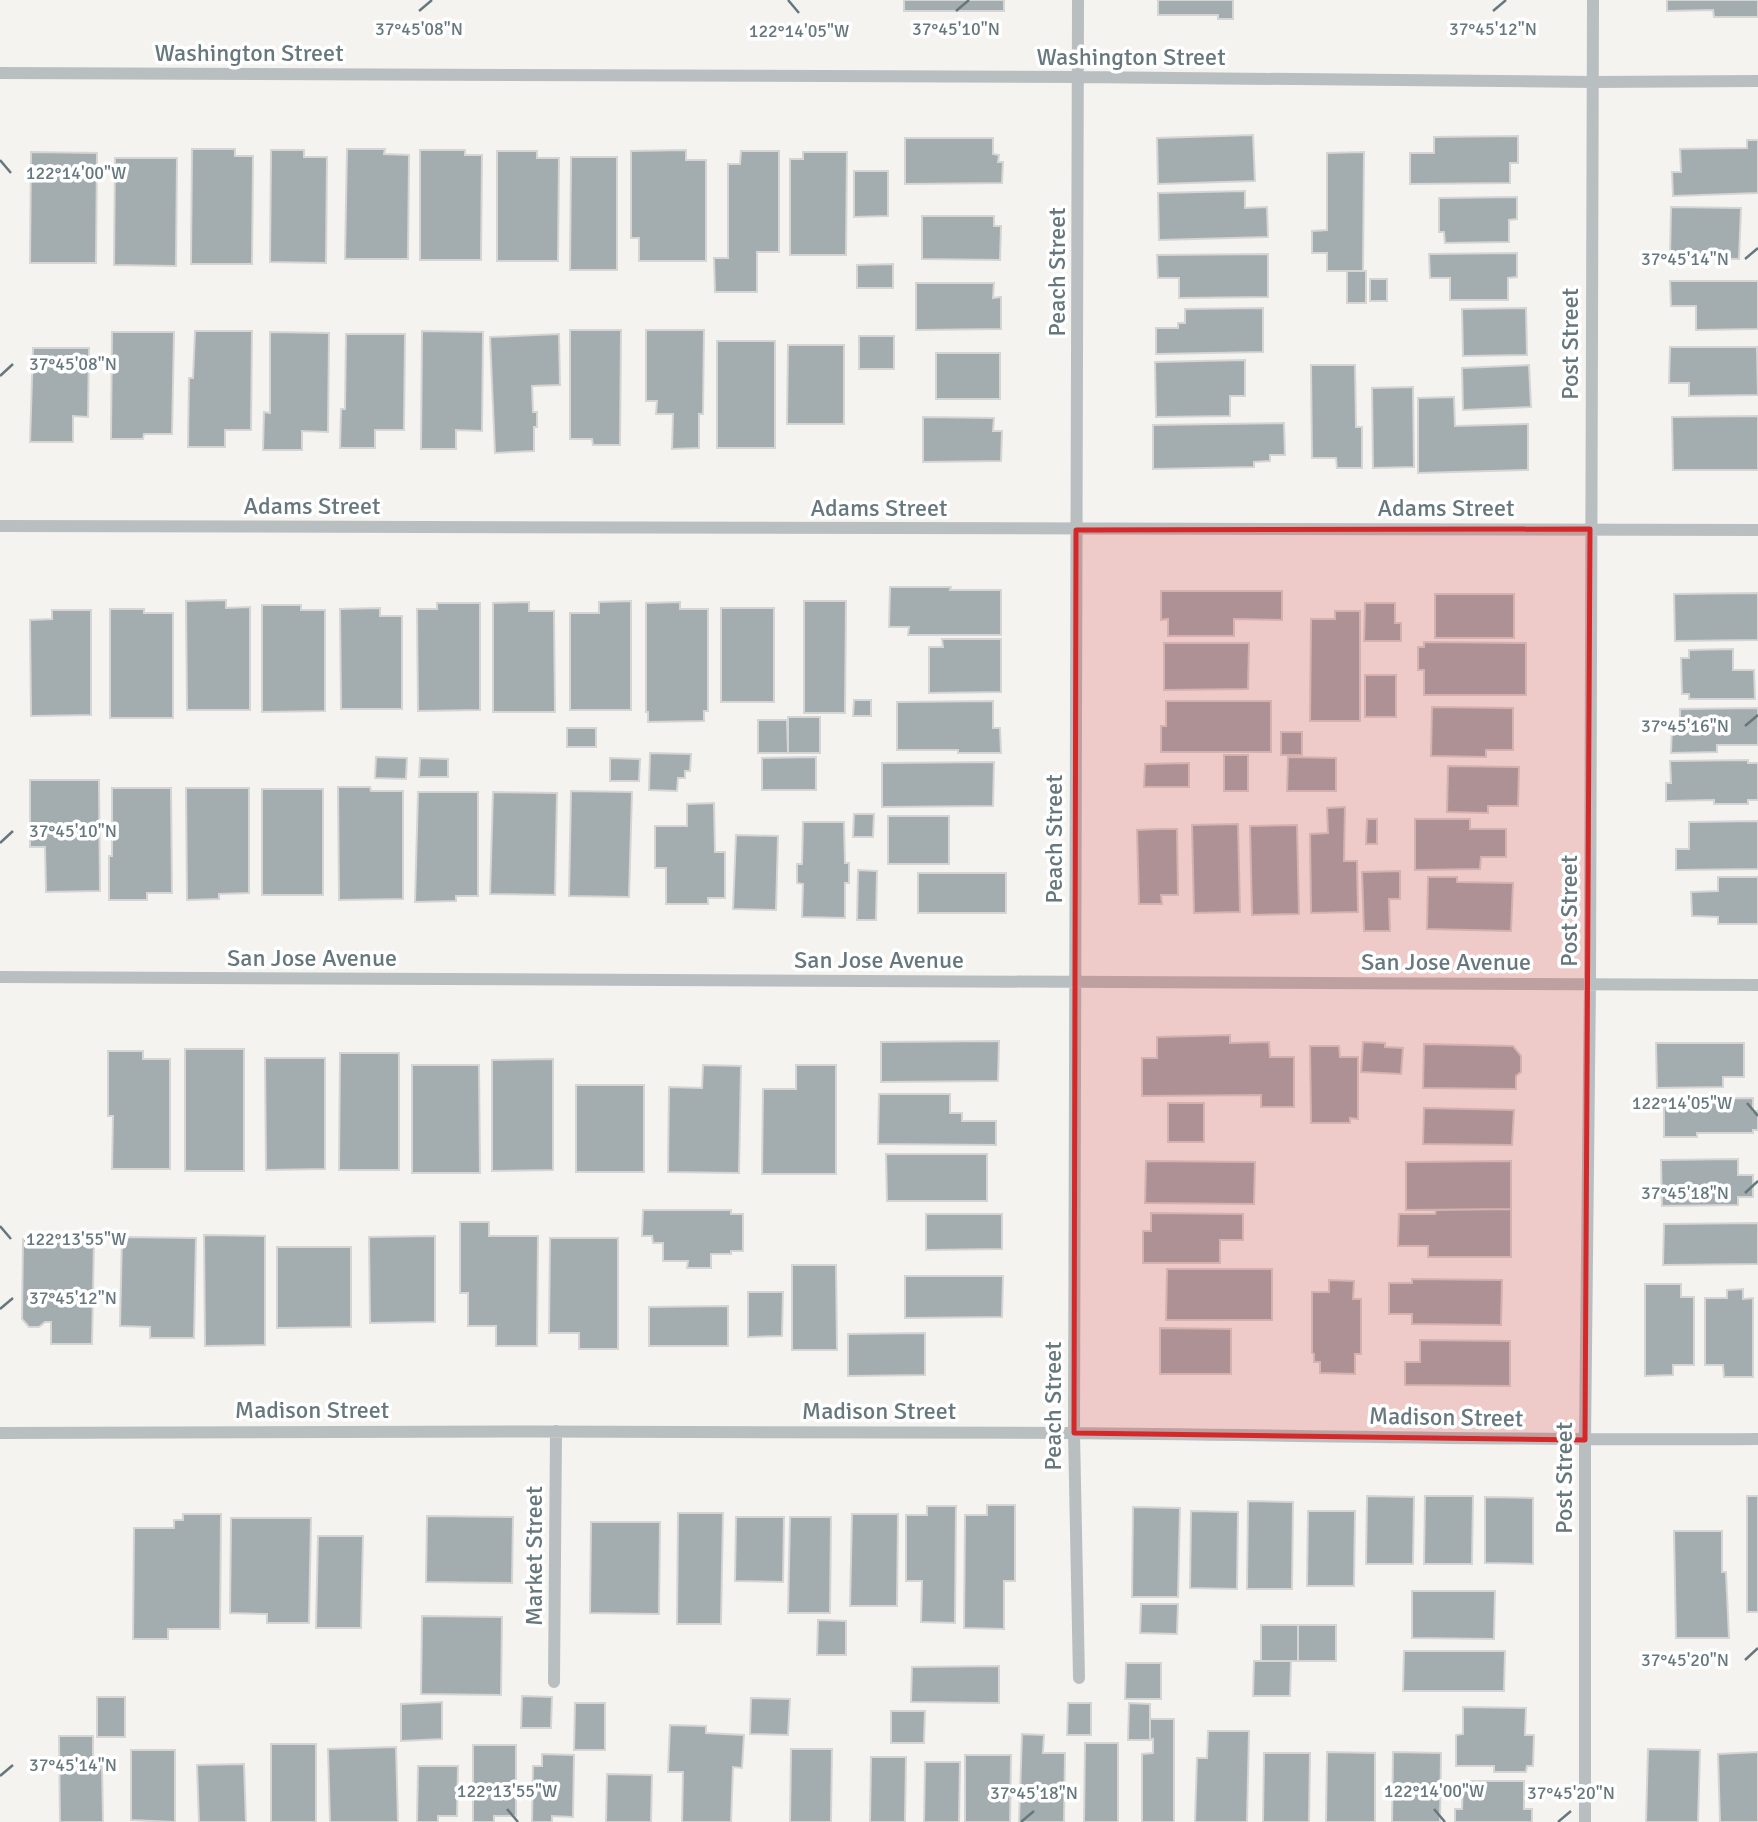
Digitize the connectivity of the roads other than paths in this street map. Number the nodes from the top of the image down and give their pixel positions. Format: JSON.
{"nodes":[{"id":1,"x":1078,"y":0,"type":"edge"},
{"id":2,"x":1593,"y":0,"type":"edge"},
{"id":3,"x":0,"y":72,"type":"edge"},
{"id":4,"x":1079,"y":77,"type":"junction"},
{"id":5,"x":1758,"y":81,"type":"edge"},
{"id":6,"x":1593,"y":82,"type":"junction"},
{"id":7,"x":0,"y":526,"type":"edge"},
{"id":8,"x":1590,"y":529,"type":"junction"},
{"id":9,"x":1076,"y":530,"type":"junction"},
{"id":10,"x":1758,"y":530,"type":"edge"},
{"id":11,"x":0,"y":977,"type":"edge"},
{"id":12,"x":1074,"y":982,"type":"junction"},
{"id":13,"x":1590,"y":983,"type":"junction"},
{"id":14,"x":1758,"y":985,"type":"edge"},
{"id":15,"x":556,"y":1430,"type":"junction"},
{"id":16,"x":0,"y":1433,"type":"edge"},
{"id":17,"x":1074,"y":1433,"type":"junction"},
{"id":18,"x":1758,"y":1439,"type":"edge"},
{"id":19,"x":1585,"y":1440,"type":"junction"},
{"id":20,"x":1079,"y":1678,"type":"dead end"},
{"id":21,"x":554,"y":1682,"type":"dead end"},
{"id":22,"x":1585,"y":1822,"type":"edge"}],
"edges":[{"from":1,"to":4,"type":"street","name":"Peach Street"},
{"from":2,"to":6,"type":"street","name":"Post Street"},
{"from":3,"to":4,"type":"street","name":"Washington Street"},
{"from":4,"to":6,"type":"street","name":"Washington Street"},
{"from":4,"to":9,"type":"street","name":"Peach Street"},
{"from":5,"to":6,"type":"street","name":"Washington Street"},
{"from":6,"to":8,"type":"street","name":"Post Street"},
{"from":7,"to":9,"type":"street","name":"Adams Street"},
{"from":8,"to":9,"type":"street","name":"Adams Street"},
{"from":8,"to":10,"type":"street","name":"Adams Street"},
{"from":8,"to":13,"type":"street","name":"Post Street"},
{"from":9,"to":12,"type":"street","name":"Peach Street"},
{"from":11,"to":12,"type":"street","name":"San Jose Avenue"},
{"from":12,"to":13,"type":"street","name":"San Jose Avenue"},
{"from":12,"to":17,"type":"street","name":"Peach Street"},
{"from":13,"to":14,"type":"street","name":"San Jose Avenue"},
{"from":13,"to":19,"type":"street","name":"Post Street"},
{"from":15,"to":16,"type":"street","name":"Madison Street"},
{"from":15,"to":17,"type":"street","name":"Madison Street"},
{"from":15,"to":21,"type":"street","name":"Market Street"},
{"from":17,"to":19,"type":"street","name":"Madison Street"},
{"from":17,"to":20,"type":"street","name":"Peach Street"},
{"from":18,"to":19,"type":"street","name":"Madison Street"},
{"from":19,"to":22,"type":"street","name":"Post Street"}]}
